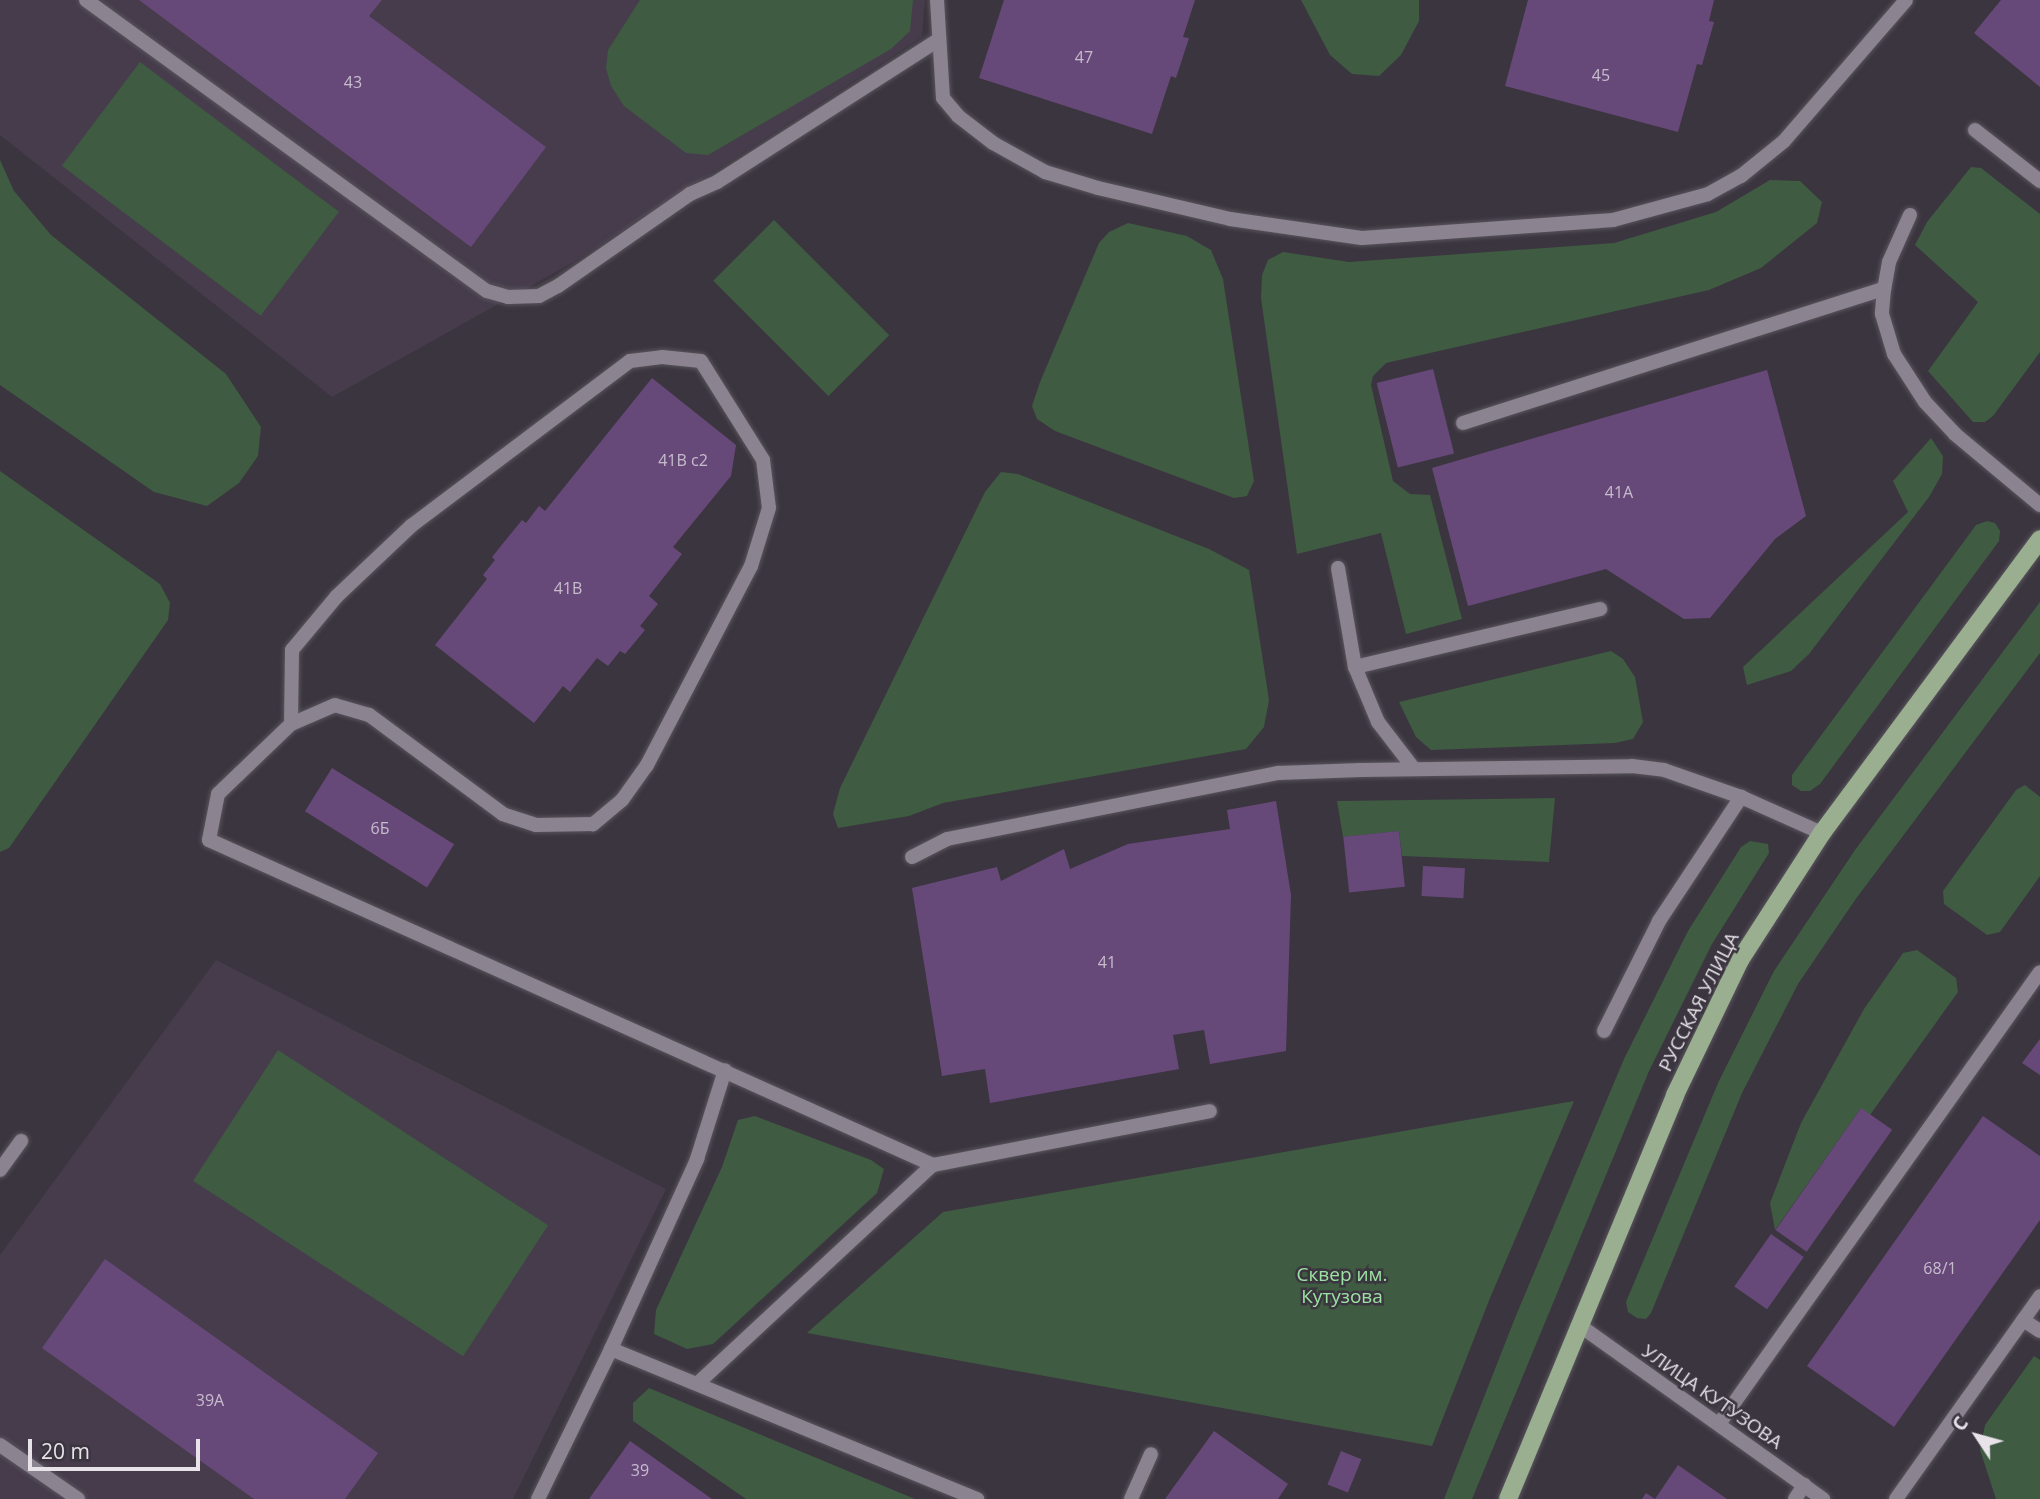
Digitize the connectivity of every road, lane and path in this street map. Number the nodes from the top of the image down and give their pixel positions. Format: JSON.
{"nodes":[{"id":1,"x":86,"y":0,"type":"edge"},
{"id":2,"x":937,"y":0,"type":"edge"},
{"id":3,"x":1906,"y":0,"type":"edge"},
{"id":4,"x":937,"y":41,"type":"junction"},
{"id":5,"x":1975,"y":130,"type":"dead end"},
{"id":6,"x":2040,"y":181,"type":"edge"},
{"id":7,"x":1910,"y":215,"type":"dead end"},
{"id":8,"x":1884,"y":289,"type":"junction"},
{"id":9,"x":1463,"y":423,"type":"dead end"},
{"id":10,"x":2040,"y":505,"type":"edge"},
{"id":11,"x":2040,"y":539,"type":"edge"},
{"id":12,"x":1338,"y":568,"type":"dead end"},
{"id":13,"x":1600,"y":609,"type":"dead end"},
{"id":14,"x":1355,"y":667,"type":"junction"},
{"id":15,"x":292,"y":724,"type":"junction"},
{"id":16,"x":1413,"y":769,"type":"junction"},
{"id":17,"x":1741,"y":797,"type":"junction"},
{"id":18,"x":1822,"y":833,"type":"junction"},
{"id":19,"x":912,"y":857,"type":"dead end"},
{"id":20,"x":2040,"y":972,"type":"edge"},
{"id":21,"x":1604,"y":1031,"type":"dead end"},
{"id":22,"x":725,"y":1070,"type":"junction"},
{"id":23,"x":1210,"y":1111,"type":"dead end"},
{"id":24,"x":22,"y":1141,"type":"dead end"},
{"id":25,"x":933,"y":1165,"type":"junction"},
{"id":26,"x":0,"y":1170,"type":"edge"},
{"id":27,"x":2040,"y":1296,"type":"edge"},
{"id":28,"x":2023,"y":1320,"type":"junction"},
{"id":29,"x":1578,"y":1325,"type":"junction"},
{"id":30,"x":2040,"y":1331,"type":"edge"},
{"id":31,"x":611,"y":1349,"type":"junction"},
{"id":32,"x":698,"y":1383,"type":"junction"},
{"id":33,"x":1718,"y":1424,"type":"junction"},
{"id":34,"x":0,"y":1445,"type":"edge"},
{"id":35,"x":1152,"y":1454,"type":"dead end"},
{"id":36,"x":1804,"y":1485,"type":"junction"},
{"id":37,"x":79,"y":1499,"type":"edge"},
{"id":38,"x":538,"y":1499,"type":"edge"},
{"id":39,"x":977,"y":1499,"type":"edge"},
{"id":40,"x":1131,"y":1499,"type":"edge"},
{"id":41,"x":1508,"y":1499,"type":"edge"},
{"id":42,"x":1795,"y":1499,"type":"edge"},
{"id":43,"x":1823,"y":1499,"type":"edge"},
{"id":44,"x":1896,"y":1499,"type":"edge"}],
"edges":[{"from":1,"to":4,"type":"street"},
{"from":2,"to":4,"type":"street"},
{"from":3,"to":4,"type":"street"},
{"from":5,"to":6,"type":"street"},
{"from":7,"to":8,"type":"street"},
{"from":8,"to":9,"type":"street"},
{"from":8,"to":10,"type":"street"},
{"from":11,"to":18,"type":"main road","name":"РУССКАЯ УЛИЦА"},
{"from":12,"to":14,"type":"street"},
{"from":13,"to":14,"type":"street"},
{"from":14,"to":16,"type":"street"},
{"from":15,"to":15,"type":"street"},
{"from":15,"to":22,"type":"street"},
{"from":16,"to":17,"type":"street"},
{"from":16,"to":19,"type":"street"},
{"from":17,"to":18,"type":"street"},
{"from":17,"to":21,"type":"street"},
{"from":18,"to":29,"type":"main road","name":"РУССКАЯ УЛИЦА"},
{"from":20,"to":33,"type":"street"},
{"from":22,"to":25,"type":"street"},
{"from":22,"to":31,"type":"street"},
{"from":23,"to":25,"type":"street"},
{"from":24,"to":26,"type":"street"},
{"from":25,"to":32,"type":"street"},
{"from":27,"to":28,"type":"street"},
{"from":28,"to":30,"type":"street"},
{"from":28,"to":44,"type":"street"},
{"from":29,"to":33,"type":"street","name":"УЛИЦА КУТУЗОВА"},
{"from":29,"to":41,"type":"main road","name":"РУССКАЯ УЛИЦА"},
{"from":31,"to":32,"type":"street"},
{"from":31,"to":38,"type":"street"},
{"from":32,"to":39,"type":"street"},
{"from":33,"to":36,"type":"street","name":"УЛИЦА КУТУЗОВА"},
{"from":34,"to":37,"type":"street"},
{"from":35,"to":40,"type":"street"},
{"from":36,"to":42,"type":"street"},
{"from":36,"to":43,"type":"street","name":"УЛИЦА КУТУЗОВА"}]}
